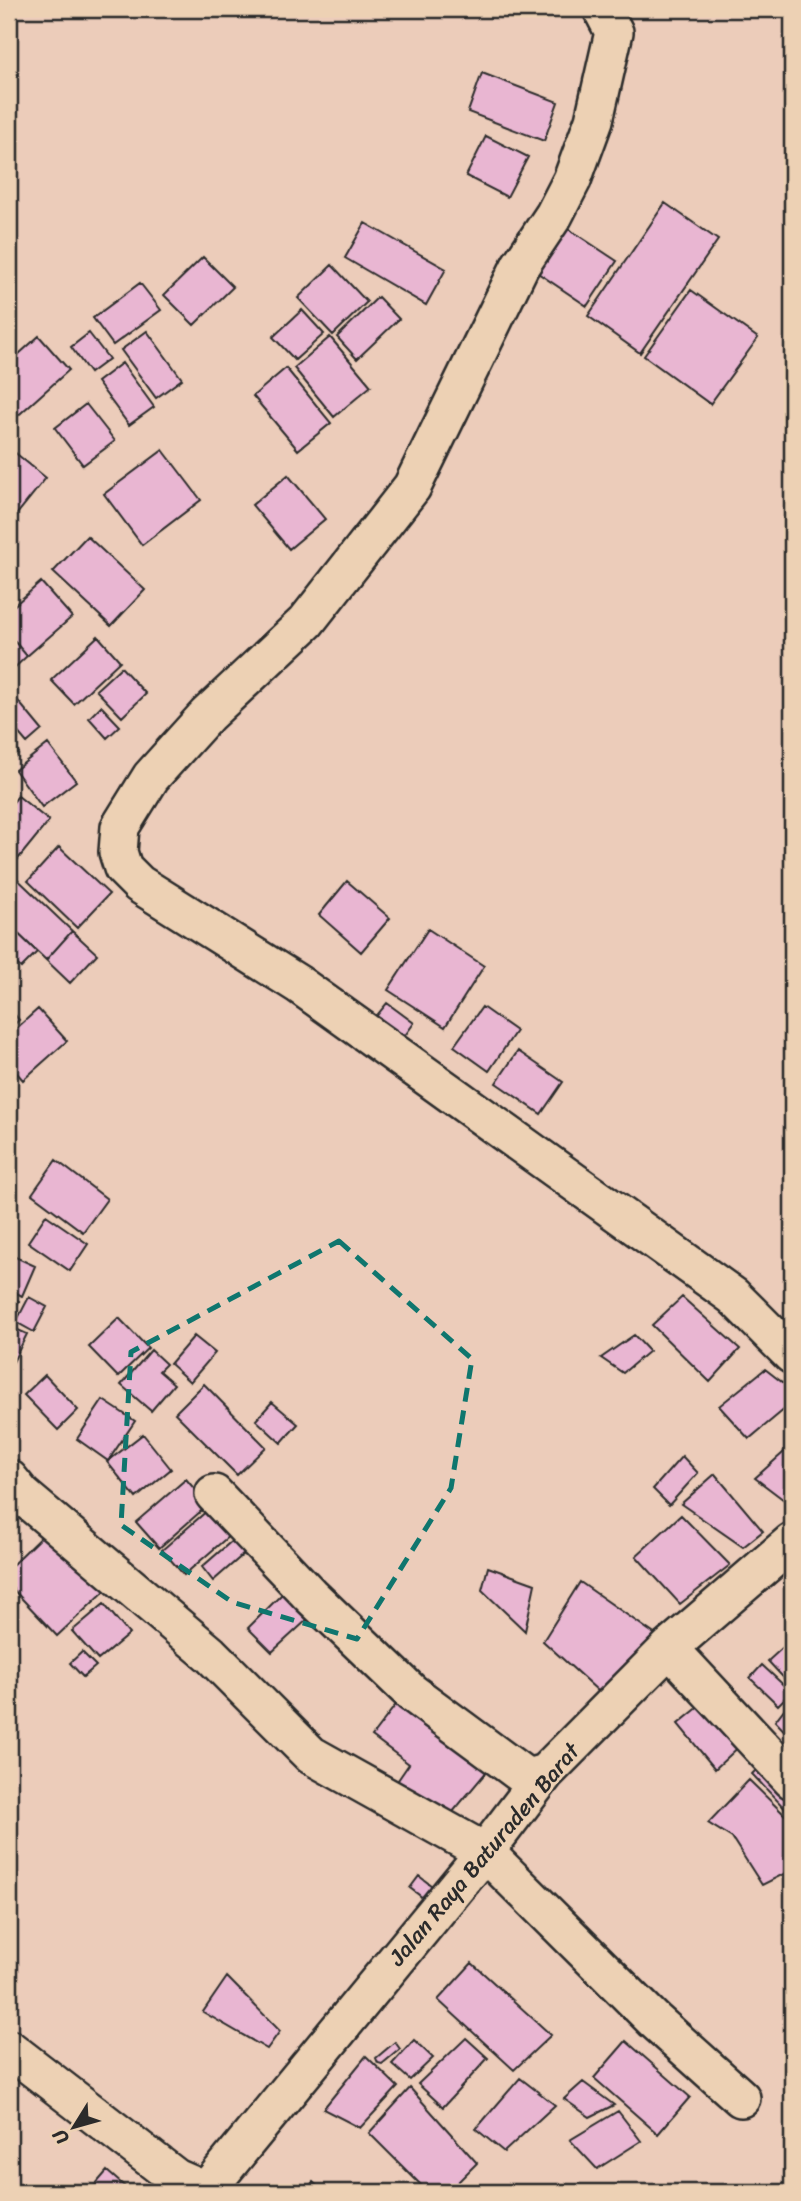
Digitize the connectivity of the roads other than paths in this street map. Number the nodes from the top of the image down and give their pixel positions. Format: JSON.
{"nodes":[{"id":1,"x":602,"y":9,"type":"edge"},
{"id":2,"x":792,"y":1355,"type":"edge"},
{"id":3,"x":9,"y":1479,"type":"edge"},
{"id":4,"x":214,"y":1494,"type":"dead end"},
{"id":5,"x":792,"y":1542,"type":"edge"},
{"id":6,"x":669,"y":1648,"type":"junction"},
{"id":7,"x":545,"y":1773,"type":"junction"},
{"id":8,"x":792,"y":1780,"type":"edge"},
{"id":9,"x":485,"y":1853,"type":"junction"},
{"id":10,"x":9,"y":2049,"type":"edge"},
{"id":11,"x":741,"y":2098,"type":"dead end"},
{"id":12,"x":205,"y":2192,"type":"edge"}],
"edges":[{"from":1,"to":2,"type":"street"},
{"from":3,"to":9,"type":"street"},
{"from":4,"to":7,"type":"street"},
{"from":5,"to":6,"type":"street","name":"Jalan Raya Baturaden Barat"},
{"from":6,"to":7,"type":"street","name":"Jalan Raya Baturaden Barat"},
{"from":6,"to":8,"type":"street"},
{"from":7,"to":9,"type":"street","name":"Jalan Raya Baturaden Barat"},
{"from":9,"to":11,"type":"street"},
{"from":9,"to":12,"type":"street","name":"Jalan Raya Baturaden Barat"},
{"from":10,"to":12,"type":"street"}]}
